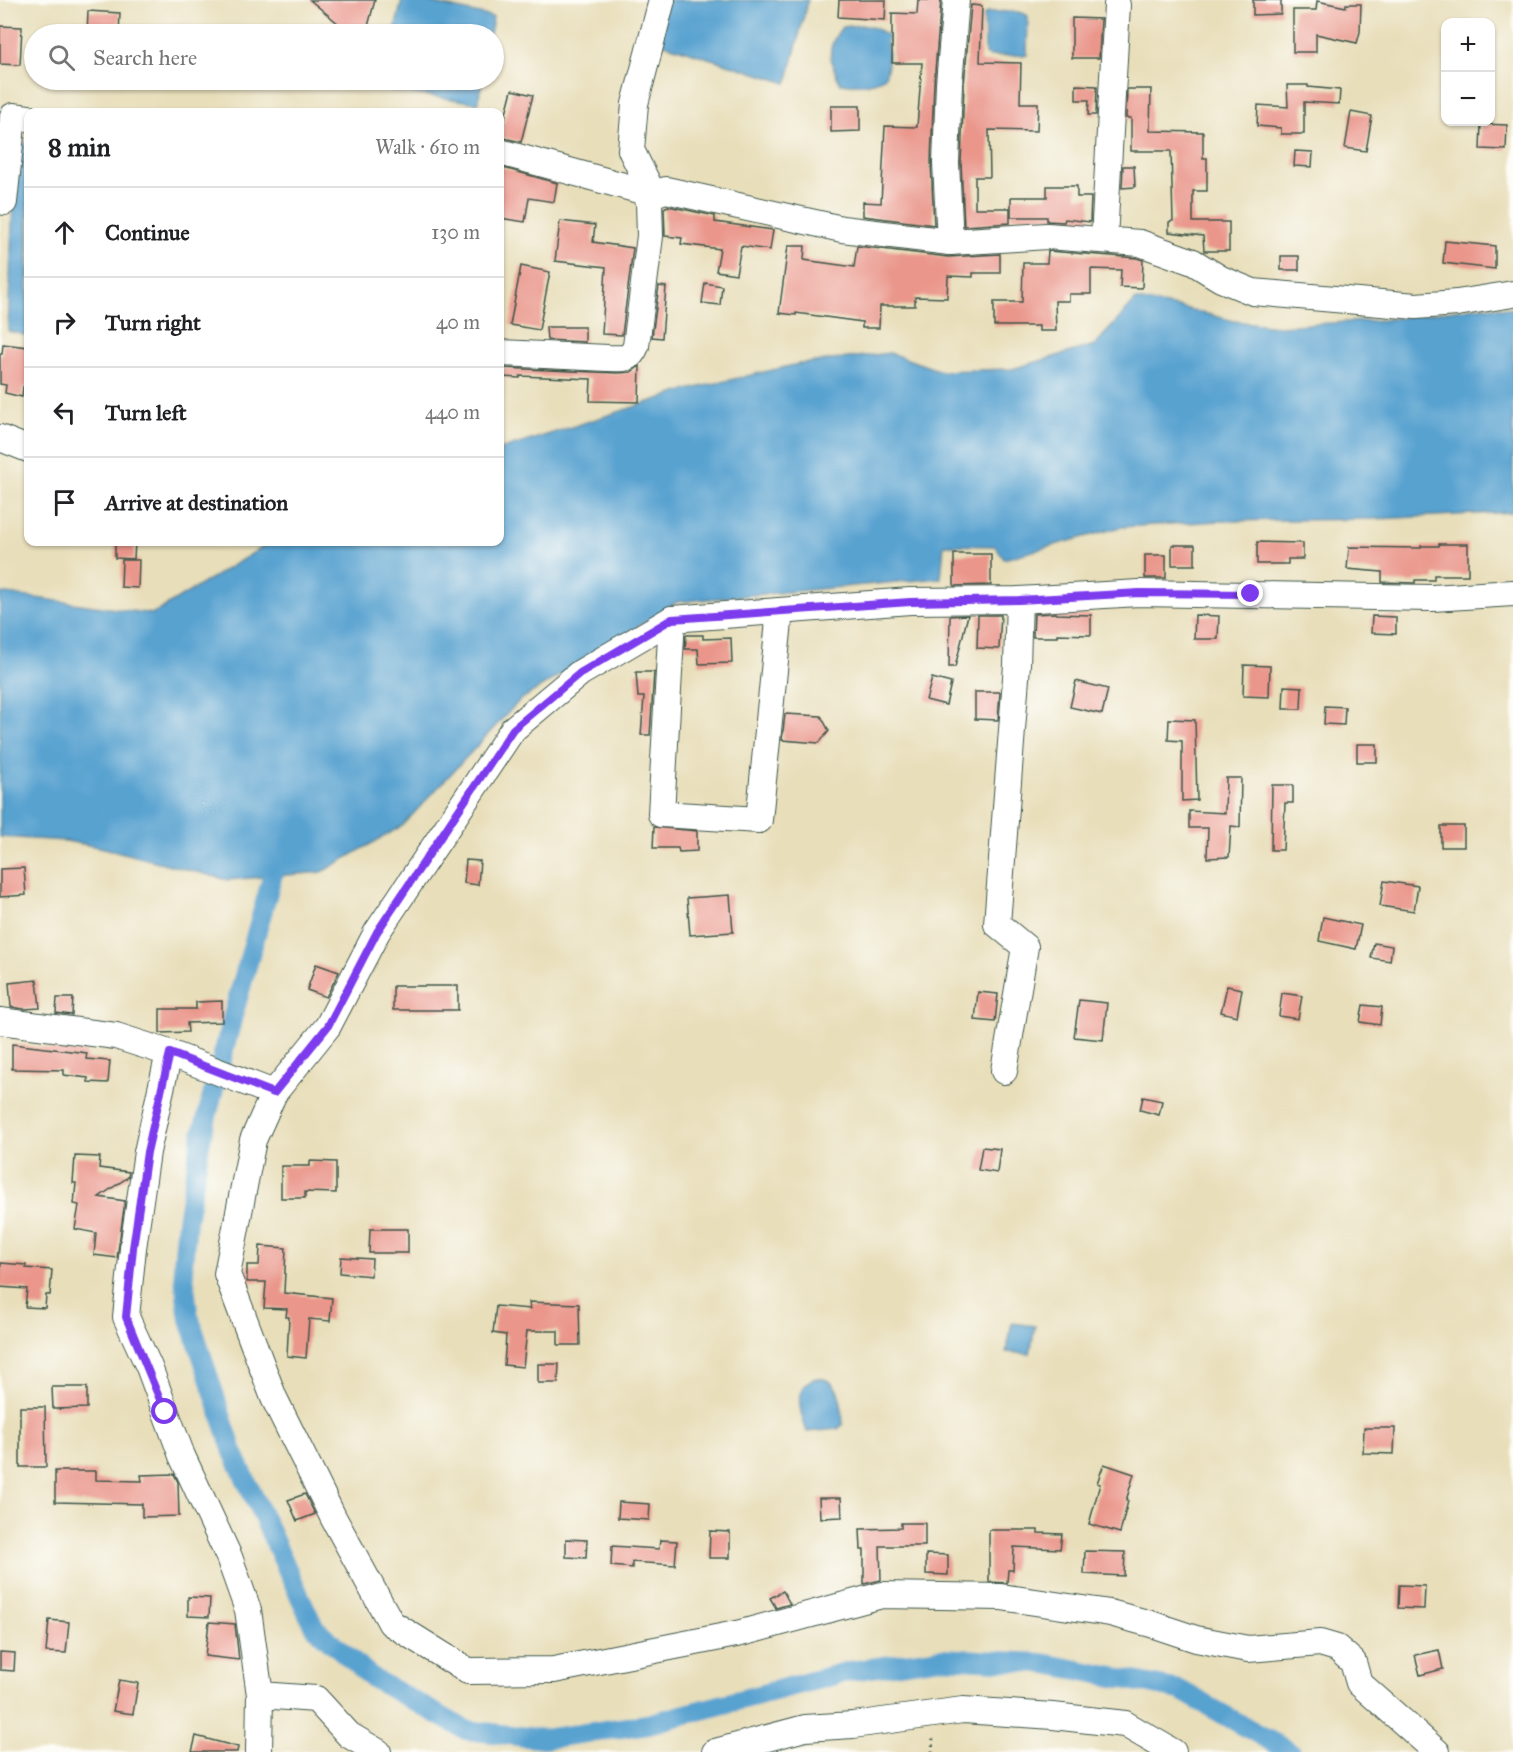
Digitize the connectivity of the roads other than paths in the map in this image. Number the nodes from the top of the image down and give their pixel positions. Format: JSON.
{"nodes":[{"id":1,"x":662,"y":0,"type":"edge"},
{"id":2,"x":956,"y":0,"type":"edge"},
{"id":3,"x":1117,"y":5,"type":"dead end"},
{"id":4,"x":24,"y":117,"type":"edge"},
{"id":5,"x":504,"y":153,"type":"edge"},
{"id":6,"x":653,"y":194,"type":"junction"},
{"id":7,"x":0,"y":201,"type":"edge"},
{"id":8,"x":1104,"y":239,"type":"junction"},
{"id":9,"x":950,"y":242,"type":"junction"},
{"id":10,"x":1513,"y":294,"type":"edge"},
{"id":11,"x":504,"y":353,"type":"edge"},
{"id":12,"x":0,"y":438,"type":"edge"},
{"id":13,"x":24,"y":447,"type":"edge"},
{"id":14,"x":1513,"y":593,"type":"edge"},
{"id":15,"x":1019,"y":600,"type":"junction"},
{"id":16,"x":780,"y":611,"type":"junction"},
{"id":17,"x":672,"y":619,"type":"junction"},
{"id":18,"x":0,"y":1021,"type":"edge"},
{"id":19,"x":170,"y":1053,"type":"junction"},
{"id":20,"x":1004,"y":1071,"type":"dead end"},
{"id":21,"x":274,"y":1093,"type":"junction"},
{"id":22,"x":260,"y":1695,"type":"junction"},
{"id":23,"x":259,"y":1752,"type":"edge"},
{"id":24,"x":378,"y":1752,"type":"edge"},
{"id":25,"x":716,"y":1752,"type":"edge"},
{"id":26,"x":1173,"y":1752,"type":"edge"},
{"id":27,"x":1437,"y":1752,"type":"edge"}],
"edges":[{"from":1,"to":6,"type":"street"},
{"from":2,"to":9,"type":"street"},
{"from":3,"to":8,"type":"street"},
{"from":4,"to":7,"type":"street"},
{"from":5,"to":6,"type":"street"},
{"from":6,"to":9,"type":"street"},
{"from":6,"to":11,"type":"street"},
{"from":8,"to":9,"type":"street"},
{"from":8,"to":10,"type":"street"},
{"from":12,"to":13,"type":"street"},
{"from":14,"to":15,"type":"street"},
{"from":15,"to":16,"type":"street"},
{"from":15,"to":20,"type":"street"},
{"from":16,"to":17,"type":"street"},
{"from":16,"to":17,"type":"street"},
{"from":17,"to":21,"type":"street"},
{"from":18,"to":19,"type":"street"},
{"from":19,"to":21,"type":"street"},
{"from":19,"to":22,"type":"street"},
{"from":21,"to":27,"type":"street"},
{"from":22,"to":23,"type":"street"},
{"from":22,"to":24,"type":"street"},
{"from":25,"to":26,"type":"street"}]}
